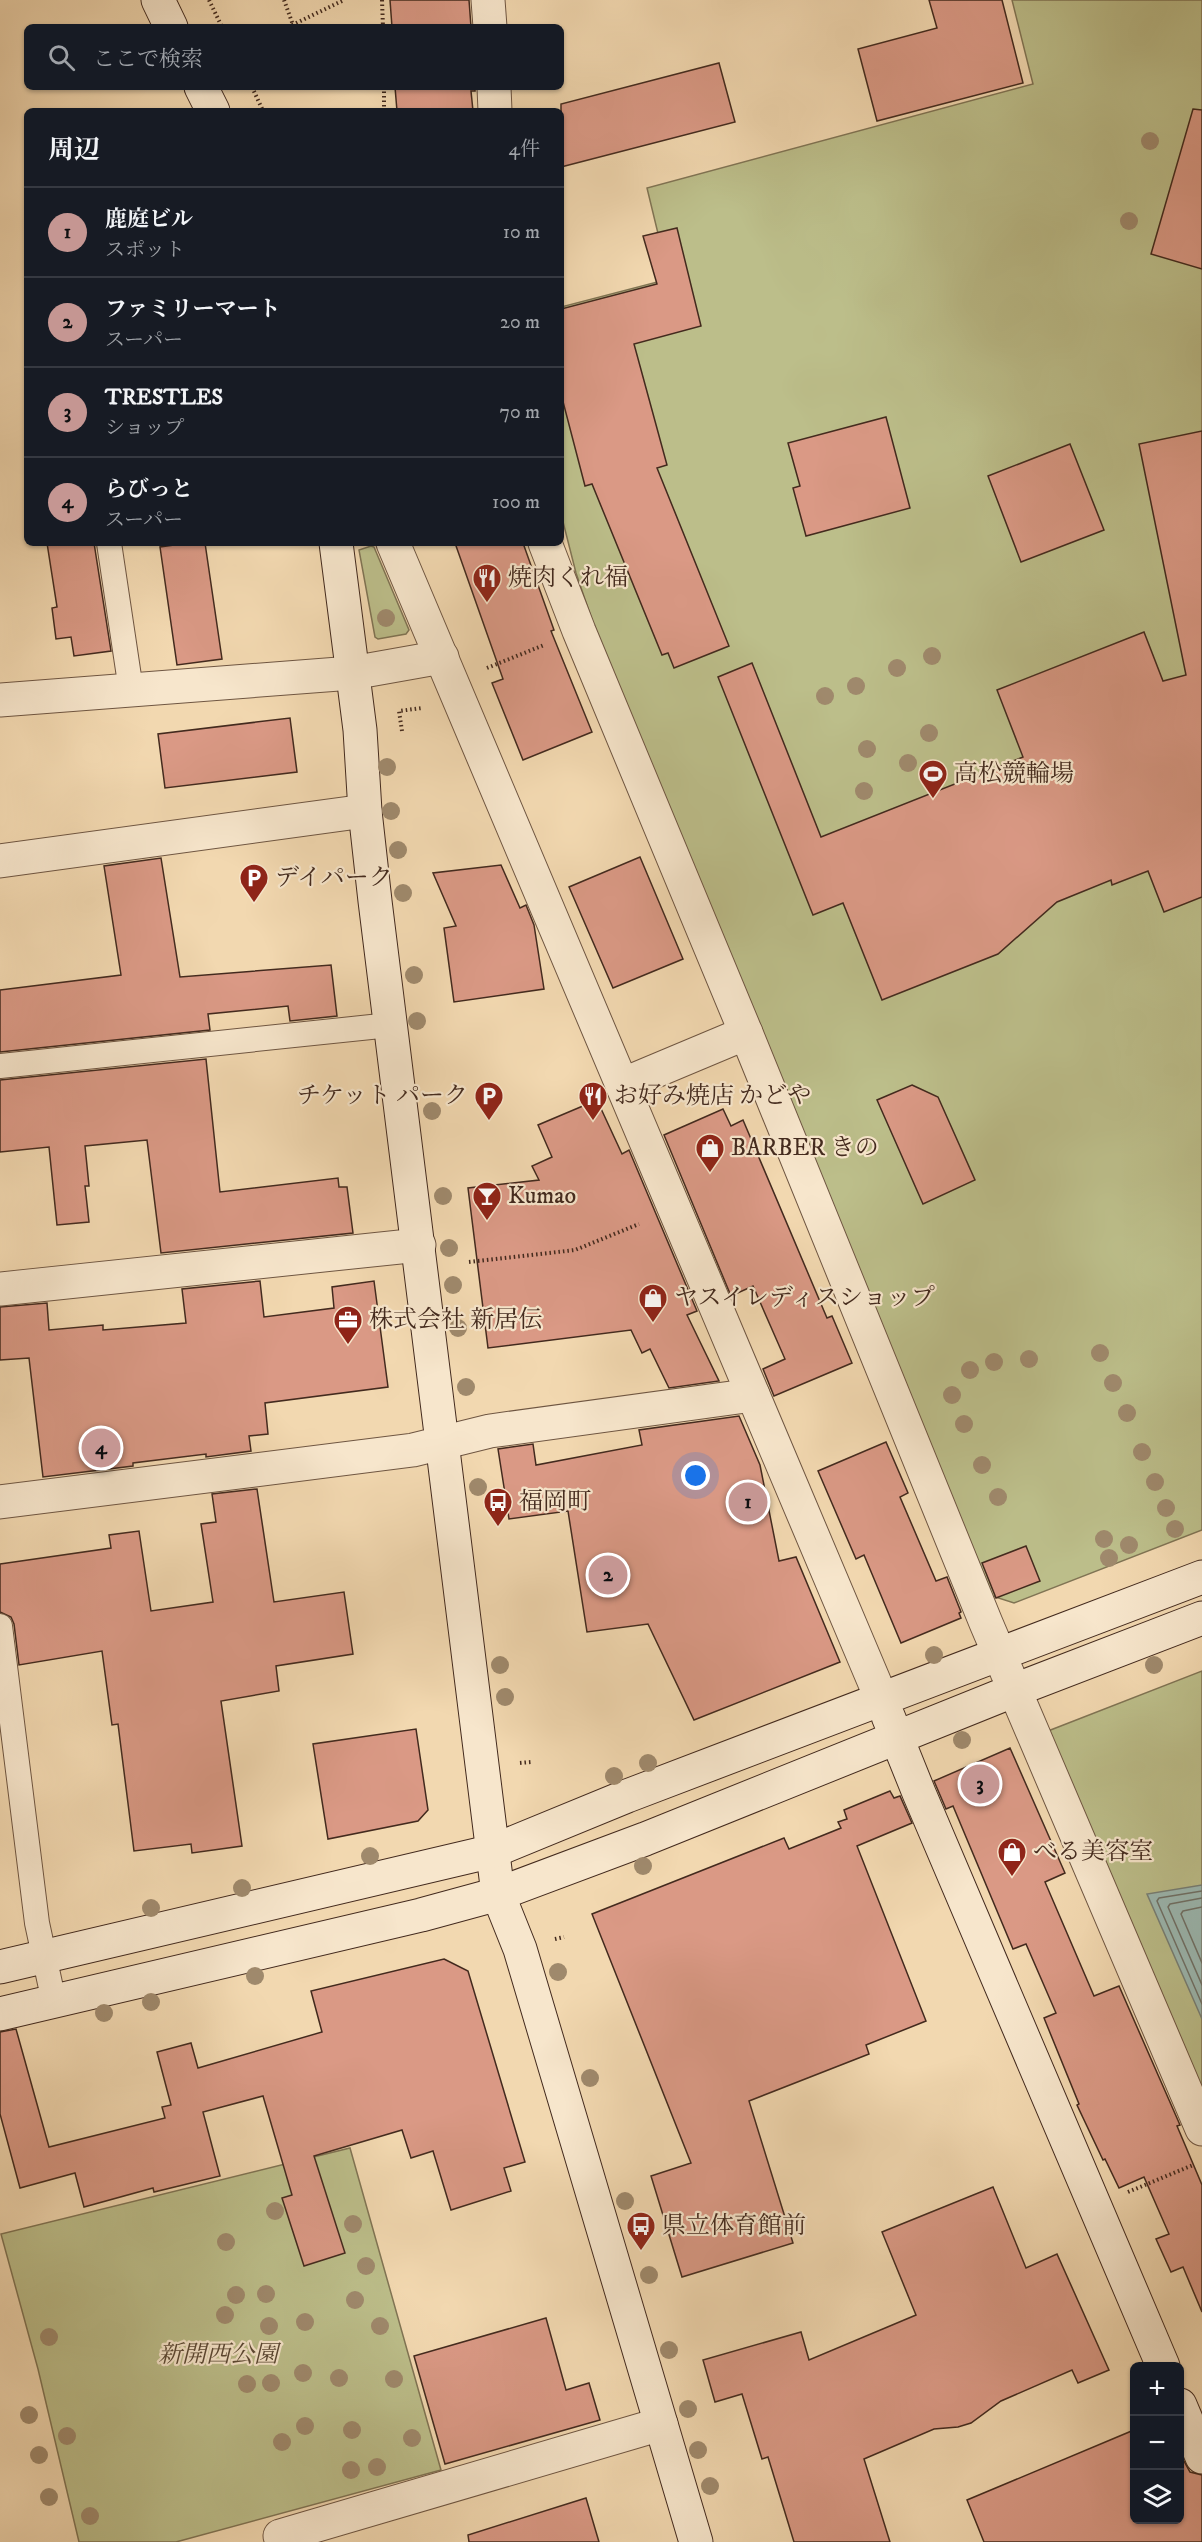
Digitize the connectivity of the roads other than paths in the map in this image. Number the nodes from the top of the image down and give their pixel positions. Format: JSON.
{"nodes":[{"id":1,"x":158,"y":0,"type":"edge"},
{"id":2,"x":488,"y":0,"type":"edge"},
{"id":3,"x":170,"y":24,"type":"edge"},
{"id":4,"x":490,"y":24,"type":"edge"},
{"id":5,"x":202,"y":90,"type":"edge"},
{"id":6,"x":494,"y":90,"type":"edge"},
{"id":7,"x":212,"y":108,"type":"edge"},
{"id":8,"x":495,"y":108,"type":"edge"},
{"id":9,"x":109,"y":546,"type":"edge"},
{"id":10,"x":336,"y":546,"type":"edge"},
{"id":11,"x":394,"y":546,"type":"edge"},
{"id":12,"x":546,"y":546,"type":"edge"},
{"id":13,"x":442,"y":657,"type":"junction"},
{"id":14,"x":352,"y":673,"type":"junction"},
{"id":15,"x":130,"y":690,"type":"junction"},
{"id":16,"x":0,"y":700,"type":"edge"},
{"id":17,"x":365,"y":811,"type":"junction"},
{"id":18,"x":0,"y":861,"type":"edge"},
{"id":19,"x":390,"y":1026,"type":"junction"},
{"id":20,"x":746,"y":1033,"type":"junction"},
{"id":21,"x":0,"y":1066,"type":"edge"},
{"id":22,"x":622,"y":1085,"type":"junction"},
{"id":23,"x":419,"y":1245,"type":"junction"},
{"id":24,"x":0,"y":1289,"type":"edge"},
{"id":25,"x":753,"y":1395,"type":"junction"},
{"id":26,"x":442,"y":1441,"type":"junction"},
{"id":27,"x":0,"y":1502,"type":"edge"},
{"id":28,"x":1202,"y":1577,"type":"edge"},
{"id":29,"x":1202,"y":1618,"type":"edge"},
{"id":30,"x":0,"y":1626,"type":"edge"},
{"id":31,"x":999,"y":1654,"type":"junction"},
{"id":32,"x":1015,"y":1690,"type":"junction"},
{"id":33,"x":882,"y":1700,"type":"junction"},
{"id":34,"x":897,"y":1737,"type":"junction"},
{"id":35,"x":493,"y":1851,"type":"junction"},
{"id":36,"x":498,"y":1894,"type":"junction"},
{"id":37,"x":44,"y":1956,"type":"junction"},
{"id":38,"x":0,"y":1967,"type":"edge"},
{"id":39,"x":54,"y":2002,"type":"junction"},
{"id":40,"x":0,"y":2014,"type":"edge"},
{"id":41,"x":1202,"y":2129,"type":"edge"},
{"id":42,"x":1161,"y":2362,"type":"edge"},
{"id":43,"x":1184,"y":2416,"type":"edge"},
{"id":44,"x":661,"y":2424,"type":"junction"},
{"id":45,"x":1202,"y":2457,"type":"edge"},
{"id":46,"x":282,"y":2542,"type":"edge"},
{"id":47,"x":696,"y":2542,"type":"edge"}],
"edges":[{"from":1,"to":3,"type":"street"},
{"from":2,"to":4,"type":"street"},
{"from":5,"to":7,"type":"street"},
{"from":6,"to":8,"type":"street"},
{"from":9,"to":15,"type":"lane"},
{"from":10,"to":14,"type":"street"},
{"from":11,"to":13,"type":"street"},
{"from":12,"to":20,"type":"street"},
{"from":13,"to":14,"type":"street"},
{"from":13,"to":22,"type":"street"},
{"from":14,"to":15,"type":"street"},
{"from":14,"to":17,"type":"street"},
{"from":15,"to":16,"type":"street"},
{"from":17,"to":18,"type":"street"},
{"from":17,"to":19,"type":"street"},
{"from":19,"to":21,"type":"lane"},
{"from":19,"to":23,"type":"street"},
{"from":20,"to":22,"type":"street"},
{"from":20,"to":31,"type":"street"},
{"from":22,"to":25,"type":"street"},
{"from":23,"to":24,"type":"street"},
{"from":23,"to":26,"type":"street"},
{"from":25,"to":26,"type":"street"},
{"from":25,"to":33,"type":"street"},
{"from":26,"to":27,"type":"street"},
{"from":26,"to":35,"type":"street"},
{"from":28,"to":31,"type":"street"},
{"from":29,"to":32,"type":"street"},
{"from":30,"to":37,"type":"lane"},
{"from":31,"to":32,"type":"street"},
{"from":31,"to":33,"type":"street"},
{"from":32,"to":34,"type":"street"},
{"from":32,"to":41,"type":"street"},
{"from":33,"to":34,"type":"street"},
{"from":33,"to":35,"type":"street"},
{"from":34,"to":36,"type":"street"},
{"from":34,"to":42,"type":"street"},
{"from":35,"to":36,"type":"street"},
{"from":35,"to":37,"type":"street"},
{"from":36,"to":39,"type":"street"},
{"from":36,"to":44,"type":"street"},
{"from":37,"to":38,"type":"street"},
{"from":37,"to":39,"type":"lane"},
{"from":39,"to":40,"type":"street"},
{"from":43,"to":45,"type":"street"},
{"from":44,"to":46,"type":"street"},
{"from":44,"to":47,"type":"street"}]}
